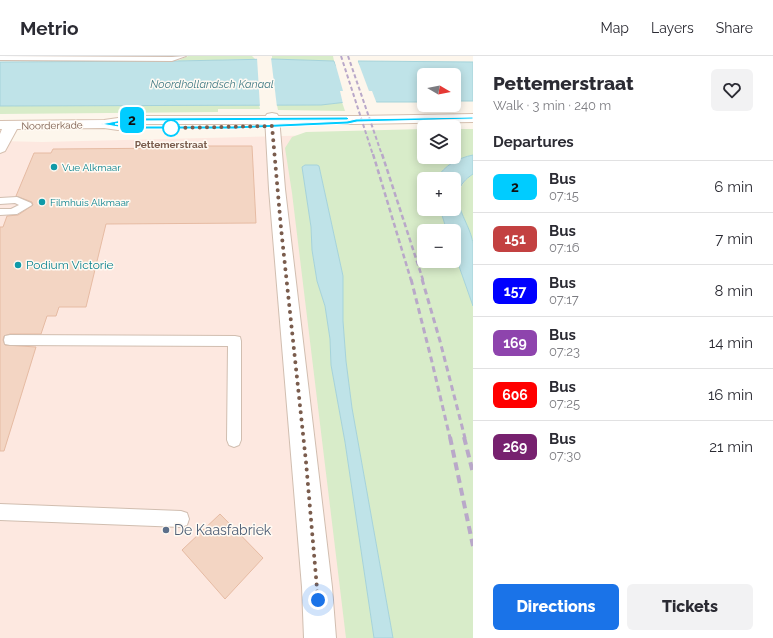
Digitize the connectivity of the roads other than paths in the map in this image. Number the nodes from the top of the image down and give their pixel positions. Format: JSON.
{"nodes":[{"id":1,"x":127,"y":56,"type":"edge"},
{"id":2,"x":182,"y":56,"type":"edge"},
{"id":3,"x":164,"y":57,"type":"edge"},
{"id":4,"x":0,"y":58,"type":"edge"},
{"id":5,"x":136,"y":58,"type":"junction"},
{"id":6,"x":473,"y":118,"type":"edge"},
{"id":7,"x":272,"y":121,"type":"junction"},
{"id":8,"x":6,"y":125,"type":"edge"},
{"id":9,"x":0,"y":148,"type":"edge"},
{"id":10,"x":0,"y":200,"type":"edge"},
{"id":11,"x":27,"y":205,"type":"junction"},
{"id":12,"x":0,"y":206,"type":"edge"},
{"id":13,"x":0,"y":212,"type":"edge"},
{"id":14,"x":10,"y":340,"type":"dead end"},
{"id":15,"x":234,"y":440,"type":"dead end"},
{"id":16,"x":0,"y":512,"type":"edge"},
{"id":17,"x":181,"y":519,"type":"dead end"},
{"id":18,"x":320,"y":638,"type":"edge"}],
"edges":[{"from":1,"to":5,"type":"lane"},
{"from":2,"to":3,"type":"lane"},
{"from":3,"to":5,"type":"lane"},
{"from":4,"to":5,"type":"lane"},
{"from":6,"to":7,"type":"main road","name":"Noorderkade"},
{"from":7,"to":8,"type":"main road","name":"Noorderkade"},
{"from":7,"to":18,"type":"main road"},
{"from":8,"to":9,"type":"main road"},
{"from":10,"to":11,"type":"lane"},
{"from":11,"to":12,"type":"lane"},
{"from":11,"to":13,"type":"lane"},
{"from":14,"to":15,"type":"lane"},
{"from":16,"to":17,"type":"lane"}]}
